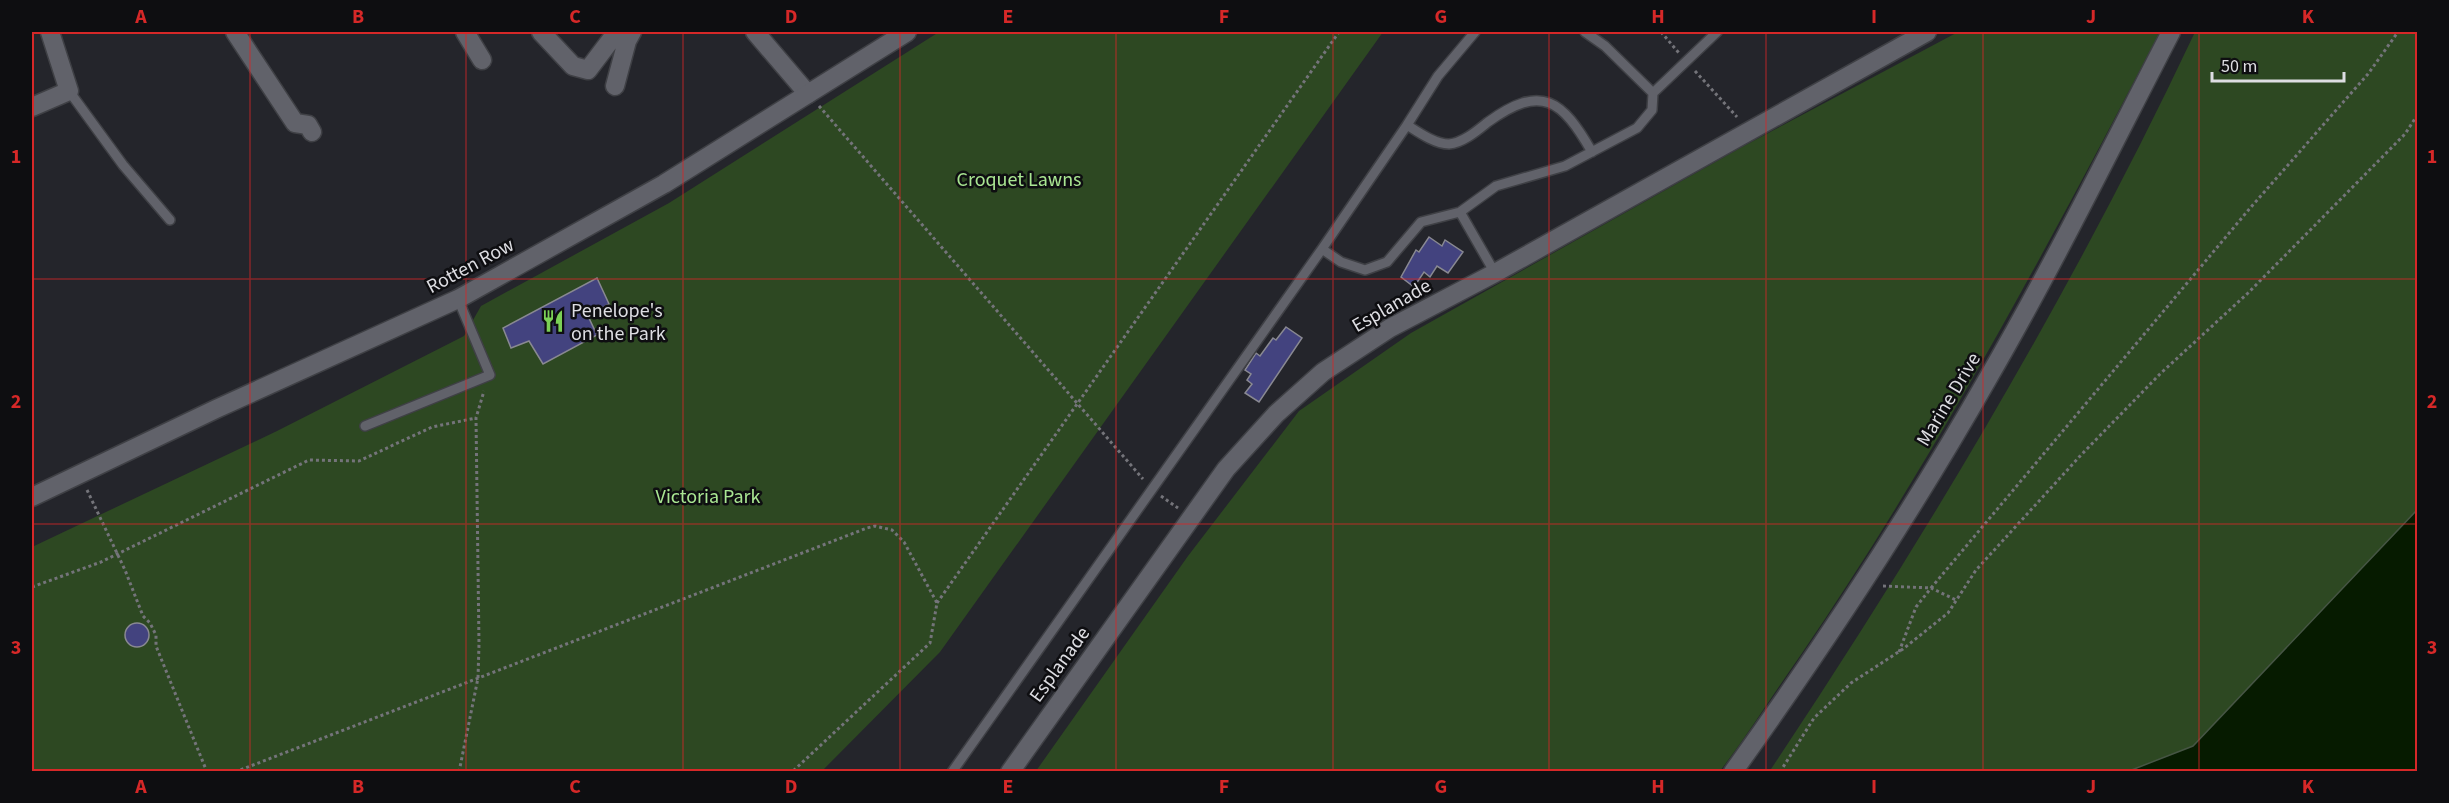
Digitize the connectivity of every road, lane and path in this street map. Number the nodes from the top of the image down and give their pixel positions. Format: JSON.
{"nodes":[{"id":1,"x":50,"y":32,"type":"edge"},
{"id":2,"x":235,"y":32,"type":"edge"},
{"id":3,"x":465,"y":32,"type":"edge"},
{"id":4,"x":541,"y":32,"type":"edge"},
{"id":5,"x":631,"y":32,"type":"edge"},
{"id":6,"x":755,"y":32,"type":"edge"},
{"id":7,"x":907,"y":32,"type":"edge"},
{"id":8,"x":1339,"y":32,"type":"edge"},
{"id":9,"x":1475,"y":32,"type":"edge"},
{"id":10,"x":1585,"y":32,"type":"edge"},
{"id":11,"x":1661,"y":32,"type":"edge"},
{"id":12,"x":1717,"y":32,"type":"edge"},
{"id":13,"x":1927,"y":32,"type":"edge"},
{"id":14,"x":2171,"y":32,"type":"edge"},
{"id":15,"x":2398,"y":32,"type":"edge"},
{"id":16,"x":482,"y":60,"type":"dead end"},
{"id":17,"x":1687,"y":61,"type":"junction"},
{"id":18,"x":615,"y":86,"type":"dead end"},
{"id":19,"x":69,"y":91,"type":"junction"},
{"id":20,"x":1653,"y":93,"type":"junction"},
{"id":21,"x":808,"y":94,"type":"junction"},
{"id":22,"x":32,"y":107,"type":"edge"},
{"id":23,"x":2418,"y":114,"type":"edge"},
{"id":24,"x":1407,"y":125,"type":"junction"},
{"id":25,"x":1749,"y":131,"type":"junction"},
{"id":26,"x":312,"y":132,"type":"dead end"},
{"id":27,"x":1592,"y":152,"type":"junction"},
{"id":28,"x":1460,"y":212,"type":"junction"},
{"id":29,"x":170,"y":220,"type":"dead end"},
{"id":30,"x":1322,"y":249,"type":"junction"},
{"id":31,"x":1495,"y":273,"type":"junction"},
{"id":32,"x":458,"y":299,"type":"junction"},
{"id":33,"x":489,"y":375,"type":"junction"},
{"id":34,"x":1077,"y":405,"type":"junction"},
{"id":35,"x":476,"y":418,"type":"junction"},
{"id":36,"x":365,"y":426,"type":"dead end"},
{"id":37,"x":79,"y":475,"type":"junction"},
{"id":38,"x":1152,"y":489,"type":"junction"},
{"id":39,"x":32,"y":497,"type":"edge"},
{"id":40,"x":1191,"y":518,"type":"junction"},
{"id":41,"x":117,"y":553,"type":"junction"},
{"id":42,"x":1878,"y":585,"type":"dead end"},
{"id":43,"x":32,"y":587,"type":"edge"},
{"id":44,"x":1931,"y":588,"type":"junction"},
{"id":45,"x":1956,"y":600,"type":"junction"},
{"id":46,"x":937,"y":603,"type":"junction"},
{"id":47,"x":1899,"y":652,"type":"junction"},
{"id":48,"x":477,"y":678,"type":"junction"},
{"id":49,"x":207,"y":771,"type":"edge"},
{"id":50,"x":236,"y":771,"type":"edge"},
{"id":51,"x":459,"y":771,"type":"edge"},
{"id":52,"x":792,"y":771,"type":"edge"},
{"id":53,"x":952,"y":771,"type":"edge"},
{"id":54,"x":1010,"y":771,"type":"edge"},
{"id":55,"x":1733,"y":771,"type":"edge"},
{"id":56,"x":1780,"y":771,"type":"edge"}],
"edges":[{"from":1,"to":19,"type":"street"},
{"from":2,"to":26,"type":"street"},
{"from":3,"to":16,"type":"street"},
{"from":4,"to":5,"type":"street"},
{"from":5,"to":18,"type":"street"},
{"from":6,"to":21,"type":"street"},
{"from":7,"to":21,"type":"street","name":"Rotten Row"},
{"from":8,"to":34,"type":"path"},
{"from":9,"to":24,"type":"lane"},
{"from":10,"to":20,"type":"lane"},
{"from":11,"to":17,"type":"path"},
{"from":12,"to":17,"type":"lane"},
{"from":13,"to":25,"type":"street","name":"Esplanade"},
{"from":14,"to":55,"type":"street","name":"Marine Drive"},
{"from":15,"to":44,"type":"path"},
{"from":17,"to":20,"type":"lane"},
{"from":17,"to":25,"type":"path"},
{"from":19,"to":22,"type":"street"},
{"from":19,"to":29,"type":"lane"},
{"from":20,"to":27,"type":"lane"},
{"from":21,"to":32,"type":"street","name":"Rotten Row"},
{"from":21,"to":34,"type":"path"},
{"from":23,"to":45,"type":"path"},
{"from":24,"to":27,"type":"lane"},
{"from":24,"to":30,"type":"lane"},
{"from":25,"to":31,"type":"street","name":"Esplanade"},
{"from":27,"to":28,"type":"lane"},
{"from":28,"to":30,"type":"lane"},
{"from":28,"to":31,"type":"lane"},
{"from":30,"to":38,"type":"lane"},
{"from":31,"to":40,"type":"street","name":"Esplanade"},
{"from":32,"to":33,"type":"lane"},
{"from":32,"to":37,"type":"street","name":"Rotten Row"},
{"from":33,"to":35,"type":"path"},
{"from":33,"to":36,"type":"lane"},
{"from":34,"to":38,"type":"path"},
{"from":34,"to":46,"type":"path"},
{"from":35,"to":41,"type":"path"},
{"from":35,"to":48,"type":"path"},
{"from":37,"to":39,"type":"street","name":"Rotten Row"},
{"from":37,"to":41,"type":"path"},
{"from":38,"to":40,"type":"path"},
{"from":38,"to":53,"type":"lane"},
{"from":40,"to":54,"type":"street","name":"Esplanade"},
{"from":41,"to":43,"type":"path"},
{"from":41,"to":49,"type":"path"},
{"from":42,"to":44,"type":"path"},
{"from":44,"to":45,"type":"path"},
{"from":44,"to":47,"type":"path"},
{"from":45,"to":47,"type":"path"},
{"from":46,"to":48,"type":"path"},
{"from":46,"to":52,"type":"path"},
{"from":47,"to":56,"type":"path"},
{"from":48,"to":50,"type":"path"},
{"from":48,"to":51,"type":"path"}]}
